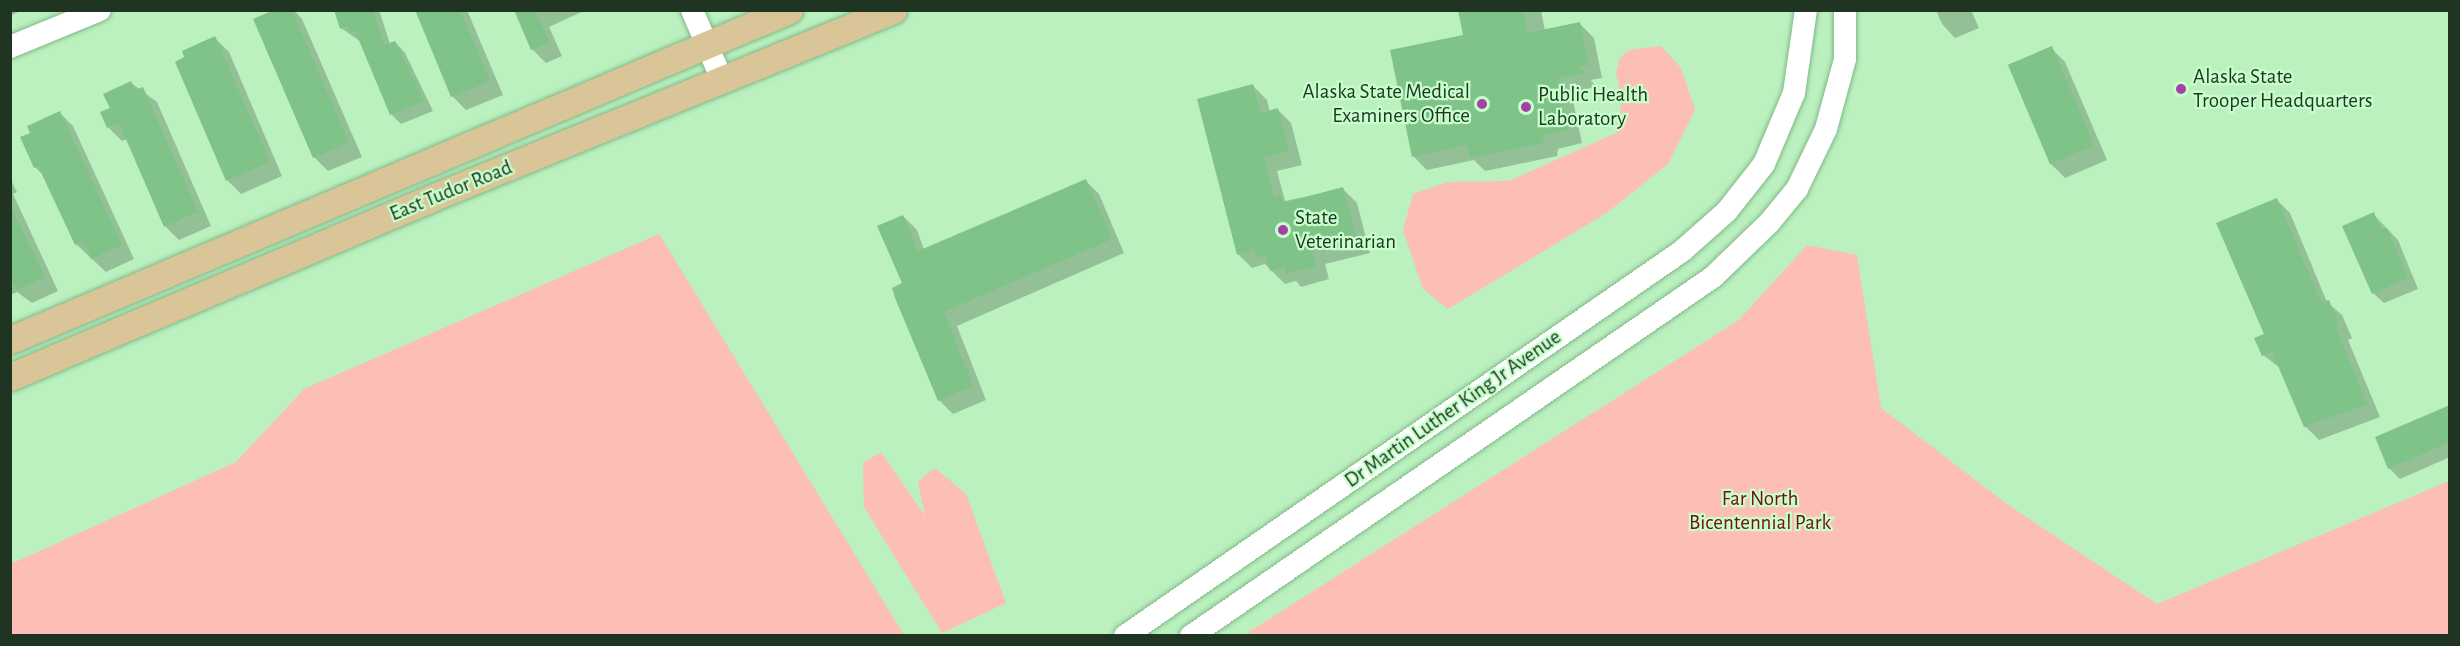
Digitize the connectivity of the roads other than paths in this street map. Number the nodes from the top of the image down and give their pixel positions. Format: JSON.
{"nodes":[{"id":1,"x":100,"y":10,"type":"edge"},
{"id":2,"x":692,"y":10,"type":"edge"},
{"id":3,"x":789,"y":10,"type":"edge"},
{"id":4,"x":893,"y":10,"type":"edge"},
{"id":5,"x":1806,"y":10,"type":"edge"},
{"id":6,"x":1845,"y":10,"type":"edge"},
{"id":7,"x":706,"y":46,"type":"junction"},
{"id":8,"x":10,"y":47,"type":"edge"},
{"id":9,"x":722,"y":80,"type":"junction"},
{"id":10,"x":10,"y":340,"type":"edge"},
{"id":11,"x":10,"y":377,"type":"edge"},
{"id":12,"x":1125,"y":636,"type":"edge"},
{"id":13,"x":1191,"y":636,"type":"edge"}],
"edges":[{"from":1,"to":8,"type":"street"},
{"from":2,"to":7,"type":"street"},
{"from":3,"to":7,"type":"main road","name":"East Tudor Road"},
{"from":4,"to":9,"type":"main road","name":"East Tudor Road"},
{"from":5,"to":12,"type":"street","name":"Dr Martin Luther King Jr Avenue"},
{"from":6,"to":13,"type":"street","name":"Dr Martin Luther King Jr Avenue"},
{"from":7,"to":9,"type":"street"},
{"from":7,"to":10,"type":"main road","name":"East Tudor Road"},
{"from":9,"to":11,"type":"main road","name":"East Tudor Road"}]}
